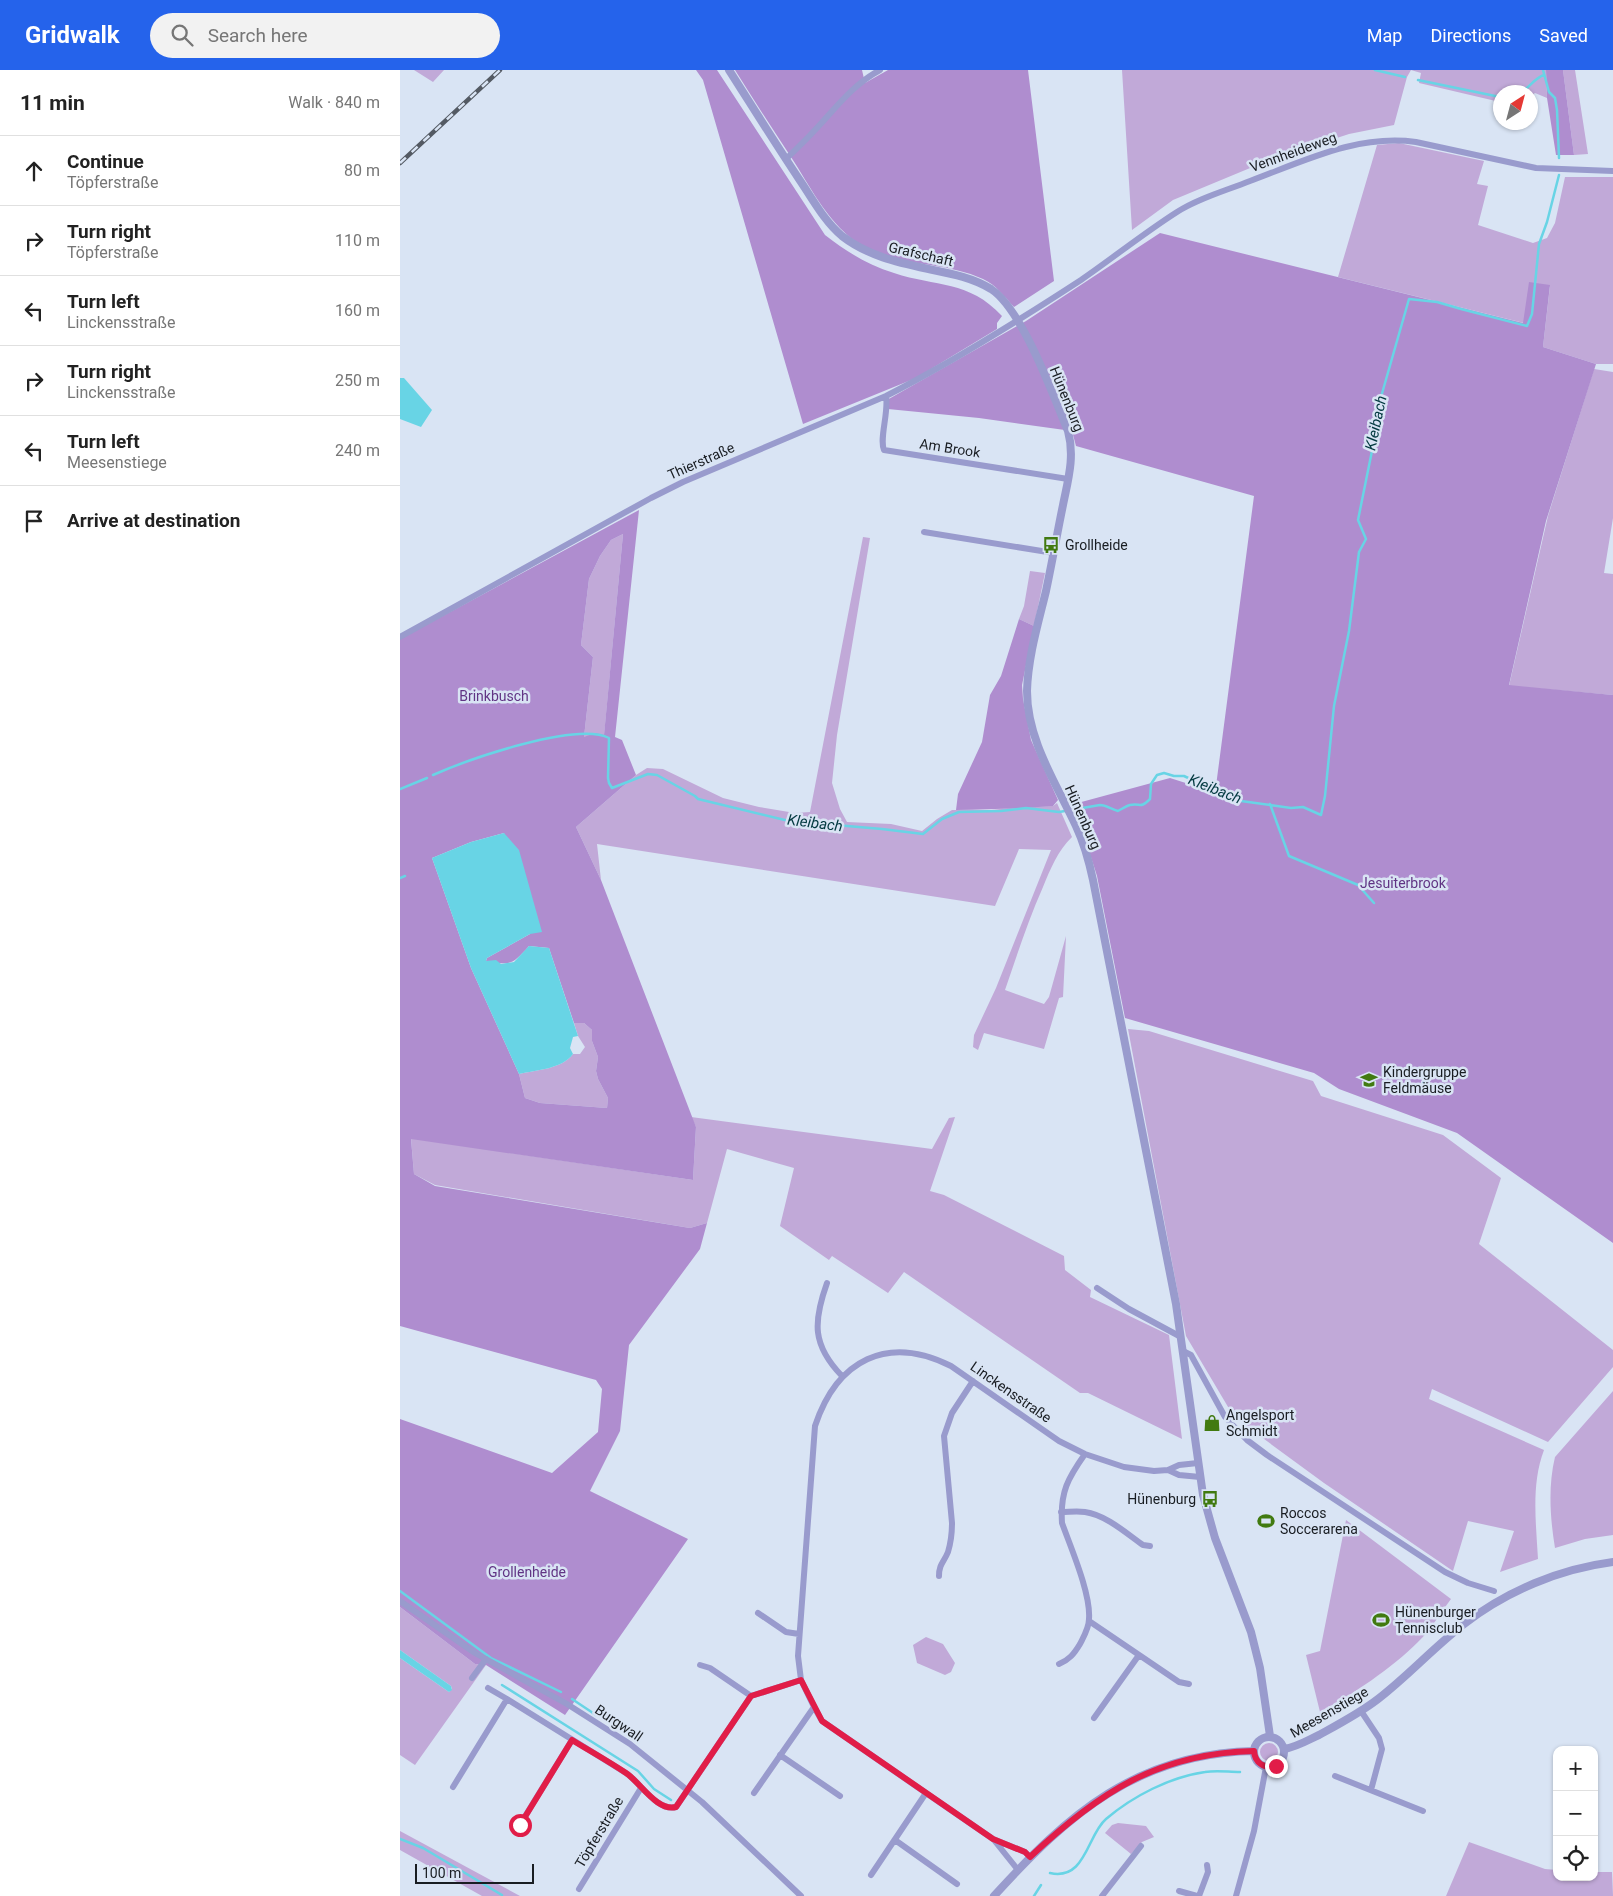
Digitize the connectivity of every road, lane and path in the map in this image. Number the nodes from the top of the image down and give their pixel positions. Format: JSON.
{"nodes":[{"id":1,"x":729,"y":70,"type":"edge"},
{"id":2,"x":880,"y":70,"type":"edge"},
{"id":3,"x":786,"y":159,"type":"junction"},
{"id":4,"x":1613,"y":171,"type":"edge"},
{"id":5,"x":1017,"y":320,"type":"junction"},
{"id":6,"x":886,"y":396,"type":"junction"},
{"id":7,"x":1068,"y":479,"type":"junction"},
{"id":8,"x":924,"y":532,"type":"dead end"},
{"id":9,"x":1054,"y":553,"type":"junction"},
{"id":10,"x":400,"y":637,"type":"edge"},
{"id":11,"x":827,"y":1283,"type":"dead end"},
{"id":12,"x":1096,"y":1288,"type":"dead end"},
{"id":13,"x":1181,"y":1337,"type":"junction"},
{"id":14,"x":1183,"y":1351,"type":"junction"},
{"id":15,"x":842,"y":1376,"type":"junction"},
{"id":16,"x":973,"y":1381,"type":"junction"},
{"id":17,"x":1084,"y":1454,"type":"junction"},
{"id":18,"x":1198,"y":1462,"type":"junction"},
{"id":19,"x":1168,"y":1470,"type":"junction"},
{"id":20,"x":1200,"y":1477,"type":"junction"},
{"id":21,"x":1061,"y":1512,"type":"junction"},
{"id":22,"x":1150,"y":1546,"type":"dead end"},
{"id":23,"x":1613,"y":1562,"type":"edge"},
{"id":24,"x":940,"y":1576,"type":"dead end"},
{"id":25,"x":1494,"y":1591,"type":"dead end"},
{"id":26,"x":400,"y":1601,"type":"edge"},
{"id":27,"x":758,"y":1613,"type":"dead end"},
{"id":28,"x":1089,"y":1621,"type":"junction"},
{"id":29,"x":799,"y":1634,"type":"junction"},
{"id":30,"x":1139,"y":1655,"type":"junction"},
{"id":31,"x":486,"y":1659,"type":"junction"},
{"id":32,"x":1058,"y":1664,"type":"dead end"},
{"id":33,"x":700,"y":1665,"type":"dead end"},
{"id":34,"x":472,"y":1678,"type":"dead end"},
{"id":35,"x":801,"y":1680,"type":"junction"},
{"id":36,"x":1189,"y":1684,"type":"dead end"},
{"id":37,"x":488,"y":1688,"type":"dead end"},
{"id":38,"x":751,"y":1696,"type":"junction"},
{"id":39,"x":507,"y":1699,"type":"junction"},
{"id":40,"x":814,"y":1707,"type":"junction"},
{"id":41,"x":1361,"y":1711,"type":"junction"},
{"id":42,"x":1094,"y":1718,"type":"dead end"},
{"id":43,"x":1270,"y":1736,"type":"junction"},
{"id":44,"x":572,"y":1740,"type":"junction"},
{"id":45,"x":1284,"y":1750,"type":"junction"},
{"id":46,"x":1254,"y":1751,"type":"junction"},
{"id":47,"x":780,"y":1755,"type":"junction"},
{"id":48,"x":1266,"y":1767,"type":"junction"},
{"id":49,"x":1335,"y":1776,"type":"dead end"},
{"id":50,"x":453,"y":1787,"type":"dead end"},
{"id":51,"x":641,"y":1788,"type":"junction"},
{"id":52,"x":688,"y":1790,"type":"junction"},
{"id":53,"x":1371,"y":1790,"type":"junction"},
{"id":54,"x":754,"y":1793,"type":"dead end"},
{"id":55,"x":926,"y":1793,"type":"junction"},
{"id":56,"x":840,"y":1796,"type":"dead end"},
{"id":57,"x":1423,"y":1811,"type":"dead end"},
{"id":58,"x":516,"y":1831,"type":"dead end"},
{"id":59,"x":993,"y":1839,"type":"junction"},
{"id":60,"x":895,"y":1840,"type":"junction"},
{"id":61,"x":1141,"y":1846,"type":"dead end"},
{"id":62,"x":1030,"y":1857,"type":"junction"},
{"id":63,"x":1207,"y":1865,"type":"dead end"},
{"id":64,"x":1018,"y":1870,"type":"junction"},
{"id":65,"x":871,"y":1875,"type":"dead end"},
{"id":66,"x":957,"y":1884,"type":"dead end"},
{"id":67,"x":578,"y":1889,"type":"dead end"},
{"id":68,"x":1179,"y":1891,"type":"dead end"},
{"id":69,"x":800,"y":1896,"type":"edge"},
{"id":70,"x":994,"y":1896,"type":"edge"},
{"id":71,"x":1102,"y":1896,"type":"edge"},
{"id":72,"x":1198,"y":1896,"type":"edge"},
{"id":73,"x":1236,"y":1896,"type":"edge"}],
"edges":[{"from":1,"to":3,"type":"street","name":"Grafschaft"},
{"from":2,"to":3,"type":"street"},
{"from":3,"to":5,"type":"street","name":"Grafschaft"},
{"from":4,"to":5,"type":"street","name":"Vennheideweg"},
{"from":5,"to":6,"type":"street","name":"Thierstraße"},
{"from":5,"to":7,"type":"street","name":"Hünenburg"},
{"from":6,"to":7,"type":"street","name":"Am Brook"},
{"from":6,"to":10,"type":"street","name":"Thierstraße"},
{"from":7,"to":9,"type":"street","name":"Hünenburg"},
{"from":8,"to":9,"type":"street"},
{"from":9,"to":13,"type":"street","name":"Hünenburg"},
{"from":11,"to":15,"type":"street"},
{"from":12,"to":13,"type":"street"},
{"from":13,"to":14,"type":"street","name":"Hünenburg"},
{"from":14,"to":18,"type":"street","name":"Hünenburg"},
{"from":14,"to":25,"type":"street"},
{"from":15,"to":16,"type":"street","name":"Linckensstraße"},
{"from":15,"to":29,"type":"street","name":"Linckensstraße"},
{"from":16,"to":17,"type":"street","name":"Linckensstraße"},
{"from":16,"to":24,"type":"street"},
{"from":17,"to":19,"type":"street","name":"Linckensstraße"},
{"from":17,"to":21,"type":"street"},
{"from":18,"to":19,"type":"street","name":"Linckensstraße"},
{"from":18,"to":20,"type":"street","name":"Hünenburg"},
{"from":19,"to":20,"type":"street","name":"Linckensstraße"},
{"from":20,"to":43,"type":"street","name":"Hünenburg"},
{"from":21,"to":22,"type":"street"},
{"from":21,"to":28,"type":"street"},
{"from":23,"to":41,"type":"street","name":"Meesenstiege"},
{"from":26,"to":31,"type":"street","name":"Burgwall"},
{"from":27,"to":29,"type":"street"},
{"from":28,"to":30,"type":"street"},
{"from":28,"to":32,"type":"street"},
{"from":29,"to":35,"type":"street","name":"Linckensstraße"},
{"from":30,"to":36,"type":"street"},
{"from":30,"to":42,"type":"street"},
{"from":31,"to":34,"type":"street"},
{"from":31,"to":52,"type":"street","name":"Burgwall"},
{"from":33,"to":38,"type":"street"},
{"from":35,"to":38,"type":"street"},
{"from":35,"to":40,"type":"street","name":"Linckensstraße"},
{"from":37,"to":39,"type":"street","name":"Töpferstraße"},
{"from":38,"to":52,"type":"street"},
{"from":39,"to":44,"type":"street","name":"Töpferstraße"},
{"from":39,"to":50,"type":"street"},
{"from":40,"to":47,"type":"street"},
{"from":40,"to":55,"type":"street","name":"Linckensstraße"},
{"from":41,"to":45,"type":"street","name":"Meesenstiege"},
{"from":41,"to":53,"type":"street"},
{"from":43,"to":45,"type":"street","name":"Meesenstiege"},
{"from":43,"to":46,"type":"street","name":"Meesenstiege"},
{"from":44,"to":51,"type":"street","name":"Töpferstraße"},
{"from":44,"to":58,"type":"street"},
{"from":45,"to":48,"type":"street","name":"Meesenstiege"},
{"from":46,"to":48,"type":"street"},
{"from":46,"to":62,"type":"street"},
{"from":47,"to":54,"type":"street"},
{"from":47,"to":56,"type":"street"},
{"from":48,"to":73,"type":"street"},
{"from":49,"to":53,"type":"street"},
{"from":51,"to":52,"type":"street","name":"Töpferstraße"},
{"from":51,"to":67,"type":"street","name":"Töpferstraße"},
{"from":52,"to":69,"type":"street","name":"Burgwall"},
{"from":53,"to":57,"type":"street"},
{"from":55,"to":59,"type":"street","name":"Linckensstraße"},
{"from":55,"to":60,"type":"street"},
{"from":59,"to":62,"type":"street","name":"Linckensstraße"},
{"from":59,"to":64,"type":"street","name":"Linckensstraße"},
{"from":60,"to":65,"type":"street"},
{"from":60,"to":66,"type":"street"},
{"from":61,"to":71,"type":"street"},
{"from":62,"to":64,"type":"street"},
{"from":63,"to":72,"type":"street"},
{"from":64,"to":70,"type":"street"},
{"from":68,"to":72,"type":"street"}]}
